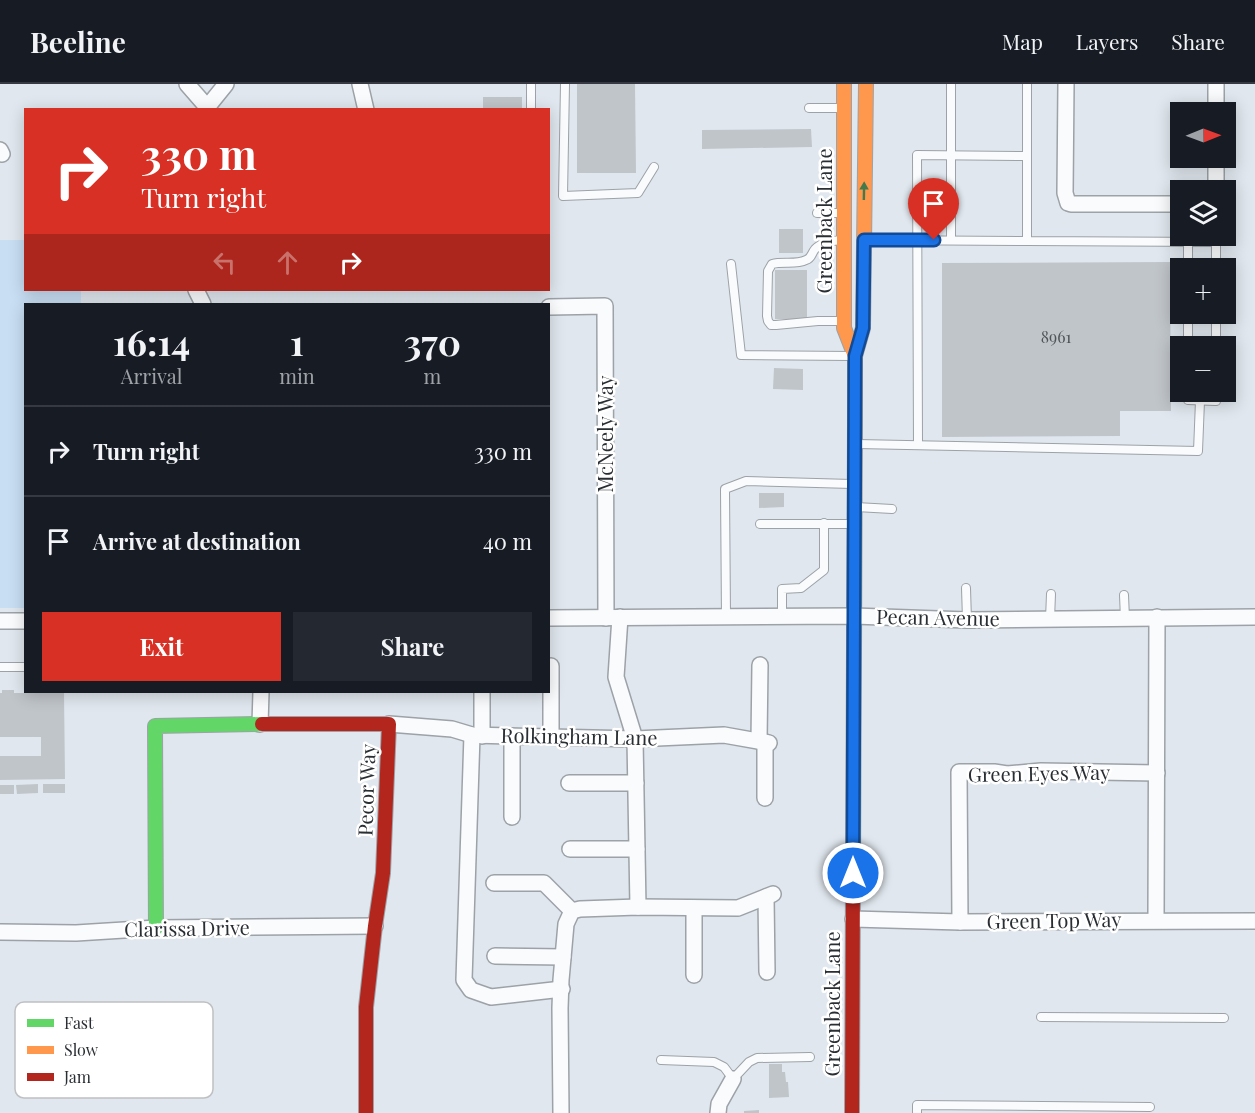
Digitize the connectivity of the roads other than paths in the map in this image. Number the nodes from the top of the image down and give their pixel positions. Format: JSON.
{"nodes":[{"id":1,"x":187,"y":84,"type":"edge"},
{"id":2,"x":226,"y":84,"type":"edge"},
{"id":3,"x":360,"y":84,"type":"edge"},
{"id":4,"x":531,"y":84,"type":"edge"},
{"id":5,"x":565,"y":84,"type":"edge"},
{"id":6,"x":844,"y":84,"type":"edge"},
{"id":7,"x":866,"y":84,"type":"edge"},
{"id":8,"x":951,"y":84,"type":"edge"},
{"id":9,"x":1027,"y":84,"type":"edge"},
{"id":10,"x":1066,"y":84,"type":"edge"},
{"id":11,"x":1216,"y":84,"type":"edge"},
{"id":12,"x":1216,"y":102,"type":"edge"},
{"id":13,"x":206,"y":108,"type":"edge"},
{"id":14,"x":366,"y":108,"type":"edge"},
{"id":15,"x":531,"y":108,"type":"edge"},
{"id":16,"x":809,"y":108,"type":"dead end"},
{"id":17,"x":844,"y":108,"type":"junction"},
{"id":18,"x":866,"y":108,"type":"junction"},
{"id":19,"x":951,"y":156,"type":"junction"},
{"id":20,"x":1027,"y":156,"type":"junction"},
{"id":21,"x":654,"y":167,"type":"dead end"},
{"id":22,"x":1170,"y":204,"type":"edge"},
{"id":23,"x":844,"y":207,"type":"junction"},
{"id":24,"x":817,"y":213,"type":"dead end"},
{"id":25,"x":917,"y":239,"type":"junction"},
{"id":26,"x":844,"y":240,"type":"junction"},
{"id":27,"x":864,"y":240,"type":"junction"},
{"id":28,"x":951,"y":240,"type":"junction"},
{"id":29,"x":1026,"y":241,"type":"junction"},
{"id":30,"x":1170,"y":241,"type":"edge"},
{"id":31,"x":731,"y":264,"type":"dead end"},
{"id":32,"x":864,"y":292,"type":"junction"},
{"id":33,"x":550,"y":307,"type":"edge"},
{"id":34,"x":844,"y":321,"type":"junction"},
{"id":35,"x":863,"y":321,"type":"junction"},
{"id":36,"x":855,"y":356,"type":"junction"},
{"id":37,"x":1200,"y":402,"type":"edge"},
{"id":38,"x":855,"y":444,"type":"junction"},
{"id":39,"x":918,"y":445,"type":"junction"},
{"id":40,"x":855,"y":484,"type":"junction"},
{"id":41,"x":855,"y":507,"type":"junction"},
{"id":42,"x":892,"y":509,"type":"dead end"},
{"id":43,"x":824,"y":523,"type":"junction"},
{"id":44,"x":760,"y":524,"type":"dead end"},
{"id":45,"x":855,"y":524,"type":"junction"},
{"id":46,"x":966,"y":588,"type":"dead end"},
{"id":47,"x":1051,"y":594,"type":"dead end"},
{"id":48,"x":1124,"y":595,"type":"dead end"},
{"id":49,"x":855,"y":616,"type":"junction"},
{"id":50,"x":613,"y":617,"type":"junction"},
{"id":51,"x":726,"y":617,"type":"junction"},
{"id":52,"x":782,"y":617,"type":"junction"},
{"id":53,"x":1157,"y":617,"type":"junction"},
{"id":54,"x":1255,"y":617,"type":"edge"},
{"id":55,"x":550,"y":618,"type":"edge"},
{"id":56,"x":1050,"y":619,"type":"junction"},
{"id":57,"x":1125,"y":619,"type":"junction"},
{"id":58,"x":967,"y":620,"type":"junction"},
{"id":59,"x":0,"y":621,"type":"edge"},
{"id":60,"x":24,"y":621,"type":"edge"},
{"id":61,"x":760,"y":665,"type":"dead end"},
{"id":62,"x":550,"y":666,"type":"dead end"},
{"id":63,"x":0,"y":667,"type":"edge"},
{"id":64,"x":24,"y":667,"type":"edge"},
{"id":65,"x":261,"y":693,"type":"edge"},
{"id":66,"x":482,"y":693,"type":"edge"},
{"id":67,"x":260,"y":724,"type":"junction"},
{"id":68,"x":389,"y":724,"type":"junction"},
{"id":69,"x":477,"y":735,"type":"junction"},
{"id":70,"x":512,"y":736,"type":"junction"},
{"id":71,"x":551,"y":737,"type":"junction"},
{"id":72,"x":635,"y":739,"type":"junction"},
{"id":73,"x":764,"y":742,"type":"junction"},
{"id":74,"x":1156,"y":773,"type":"junction"},
{"id":75,"x":569,"y":783,"type":"dead end"},
{"id":76,"x":636,"y":783,"type":"junction"},
{"id":77,"x":765,"y":798,"type":"dead end"},
{"id":78,"x":512,"y":817,"type":"dead end"},
{"id":79,"x":570,"y":849,"type":"dead end"},
{"id":80,"x":637,"y":849,"type":"junction"},
{"id":81,"x":494,"y":883,"type":"dead end"},
{"id":82,"x":638,"y":907,"type":"junction"},
{"id":83,"x":694,"y":908,"type":"junction"},
{"id":84,"x":572,"y":911,"type":"junction"},
{"id":85,"x":853,"y":919,"type":"junction"},
{"id":86,"x":1156,"y":920,"type":"junction"},
{"id":87,"x":1255,"y":921,"type":"edge"},
{"id":88,"x":960,"y":922,"type":"junction"},
{"id":89,"x":375,"y":926,"type":"junction"},
{"id":90,"x":156,"y":928,"type":"junction"},
{"id":91,"x":0,"y":932,"type":"edge"},
{"id":92,"x":495,"y":956,"type":"dead end"},
{"id":93,"x":563,"y":957,"type":"junction"},
{"id":94,"x":767,"y":972,"type":"dead end"},
{"id":95,"x":694,"y":975,"type":"dead end"},
{"id":96,"x":562,"y":989,"type":"junction"},
{"id":97,"x":1041,"y":1017,"type":"dead end"},
{"id":98,"x":1224,"y":1018,"type":"dead end"},
{"id":99,"x":810,"y":1057,"type":"dead end"},
{"id":100,"x":661,"y":1060,"type":"dead end"},
{"id":101,"x":733,"y":1079,"type":"junction"},
{"id":102,"x":1150,"y":1107,"type":"dead end"},
{"id":103,"x":1139,"y":1110,"type":"edge"},
{"id":104,"x":366,"y":1113,"type":"edge"},
{"id":105,"x":561,"y":1113,"type":"edge"},
{"id":106,"x":718,"y":1113,"type":"edge"},
{"id":107,"x":852,"y":1113,"type":"edge"},
{"id":108,"x":917,"y":1113,"type":"edge"}],
"edges":[{"from":1,"to":13,"type":"street"},
{"from":2,"to":13,"type":"street"},
{"from":3,"to":14,"type":"street"},
{"from":4,"to":15,"type":"lane"},
{"from":5,"to":21,"type":"lane"},
{"from":6,"to":17,"type":"main road","name":"Greenback Lane"},
{"from":7,"to":18,"type":"main road","name":"Greenback Lane"},
{"from":8,"to":19,"type":"lane"},
{"from":9,"to":20,"type":"lane"},
{"from":10,"to":22,"type":"street"},
{"from":11,"to":12,"type":"street"},
{"from":16,"to":17,"type":"lane"},
{"from":17,"to":18,"type":"lane"},
{"from":17,"to":23,"type":"main road","name":"Greenback Lane"},
{"from":27,"to":18,"type":"main road","name":"Greenback Lane","one_way":true},
{"from":19,"to":20,"type":"lane"},
{"from":19,"to":25,"type":"lane"},
{"from":19,"to":28,"type":"lane"},
{"from":20,"to":29,"type":"lane"},
{"from":23,"to":24,"type":"lane"},
{"from":23,"to":26,"type":"main road","name":"Greenback Lane"},
{"from":23,"to":27,"type":"main road"},
{"from":25,"to":27,"type":"lane"},
{"from":25,"to":28,"type":"lane"},
{"from":25,"to":39,"type":"lane"},
{"from":26,"to":32,"type":"main road"},
{"from":26,"to":34,"type":"main road","name":"Greenback Lane"},
{"from":26,"to":34,"type":"lane"},
{"from":27,"to":32,"type":"main road","name":"Greenback Lane"},
{"from":28,"to":29,"type":"lane"},
{"from":29,"to":30,"type":"lane"},
{"from":31,"to":36,"type":"lane"},
{"from":32,"to":35,"type":"main road","name":"Greenback Lane"},
{"from":33,"to":50,"type":"street","name":"McNeely Way"},
{"from":34,"to":35,"type":"lane"},
{"from":34,"to":36,"type":"main road","name":"Greenback Lane"},
{"from":35,"to":36,"type":"main road","name":"Greenback Lane"},
{"from":36,"to":38,"type":"main road","name":"Greenback Lane"},
{"from":37,"to":39,"type":"lane"},
{"from":38,"to":39,"type":"lane"},
{"from":38,"to":40,"type":"main road","name":"Greenback Lane"},
{"from":40,"to":41,"type":"main road","name":"Greenback Lane"},
{"from":40,"to":51,"type":"lane"},
{"from":41,"to":42,"type":"lane"},
{"from":41,"to":45,"type":"main road","name":"Greenback Lane"},
{"from":43,"to":44,"type":"lane"},
{"from":43,"to":45,"type":"lane"},
{"from":43,"to":52,"type":"lane"},
{"from":45,"to":49,"type":"main road","name":"Greenback Lane"},
{"from":46,"to":58,"type":"lane"},
{"from":47,"to":56,"type":"lane"},
{"from":48,"to":57,"type":"lane"},
{"from":49,"to":52,"type":"street","name":"Pecan Avenue"},
{"from":49,"to":58,"type":"street","name":"Pecan Avenue"},
{"from":49,"to":85,"type":"main road","name":"Greenback Lane"},
{"from":50,"to":51,"type":"street","name":"Pecan Avenue"},
{"from":50,"to":55,"type":"street","name":"Pecan Avenue"},
{"from":50,"to":72,"type":"street"},
{"from":51,"to":52,"type":"street","name":"Pecan Avenue"},
{"from":53,"to":54,"type":"street","name":"Pecan Avenue"},
{"from":53,"to":57,"type":"street","name":"Pecan Avenue"},
{"from":53,"to":74,"type":"street"},
{"from":56,"to":57,"type":"street","name":"Pecan Avenue"},
{"from":56,"to":58,"type":"street","name":"Pecan Avenue"},
{"from":59,"to":60,"type":"street"},
{"from":61,"to":73,"type":"street"},
{"from":62,"to":71,"type":"street"},
{"from":63,"to":64,"type":"lane"},
{"from":65,"to":67,"type":"street"},
{"from":66,"to":69,"type":"street"},
{"from":67,"to":68,"type":"main road","name":"Pecor Way"},
{"from":67,"to":90,"type":"main road","name":"Pecor Way"},
{"from":68,"to":69,"type":"street","name":"Rolkingham Lane"},
{"from":68,"to":89,"type":"main road","name":"Pecor Way"},
{"from":69,"to":70,"type":"street","name":"Rolkingham Lane"},
{"from":69,"to":96,"type":"street"},
{"from":70,"to":71,"type":"street","name":"Rolkingham Lane"},
{"from":70,"to":78,"type":"street"},
{"from":71,"to":72,"type":"street","name":"Rolkingham Lane"},
{"from":72,"to":73,"type":"street","name":"Rolkingham Lane"},
{"from":72,"to":76,"type":"street"},
{"from":73,"to":77,"type":"street"},
{"from":74,"to":86,"type":"street"},
{"from":74,"to":88,"type":"street","name":"Green Eyes Way"},
{"from":75,"to":76,"type":"street"},
{"from":76,"to":80,"type":"street"},
{"from":79,"to":80,"type":"street"},
{"from":80,"to":82,"type":"street"},
{"from":81,"to":84,"type":"street"},
{"from":82,"to":83,"type":"street"},
{"from":82,"to":84,"type":"street"},
{"from":83,"to":94,"type":"street"},
{"from":83,"to":95,"type":"street"},
{"from":84,"to":93,"type":"street"},
{"from":85,"to":88,"type":"street","name":"Green Top Way"},
{"from":85,"to":107,"type":"main road","name":"Greenback Lane"},
{"from":86,"to":87,"type":"street","name":"Green Top Way"},
{"from":86,"to":88,"type":"street","name":"Green Top Way"},
{"from":89,"to":90,"type":"street","name":"Clarissa Drive"},
{"from":89,"to":104,"type":"main road","name":"Pecor Way"},
{"from":90,"to":91,"type":"street","name":"Clarissa Drive"},
{"from":92,"to":93,"type":"street"},
{"from":93,"to":96,"type":"street"},
{"from":96,"to":105,"type":"street"},
{"from":97,"to":98,"type":"lane"},
{"from":99,"to":101,"type":"lane"},
{"from":100,"to":101,"type":"lane"},
{"from":101,"to":106,"type":"street"},
{"from":102,"to":103,"type":"lane"},
{"from":103,"to":108,"type":"lane"}]}
